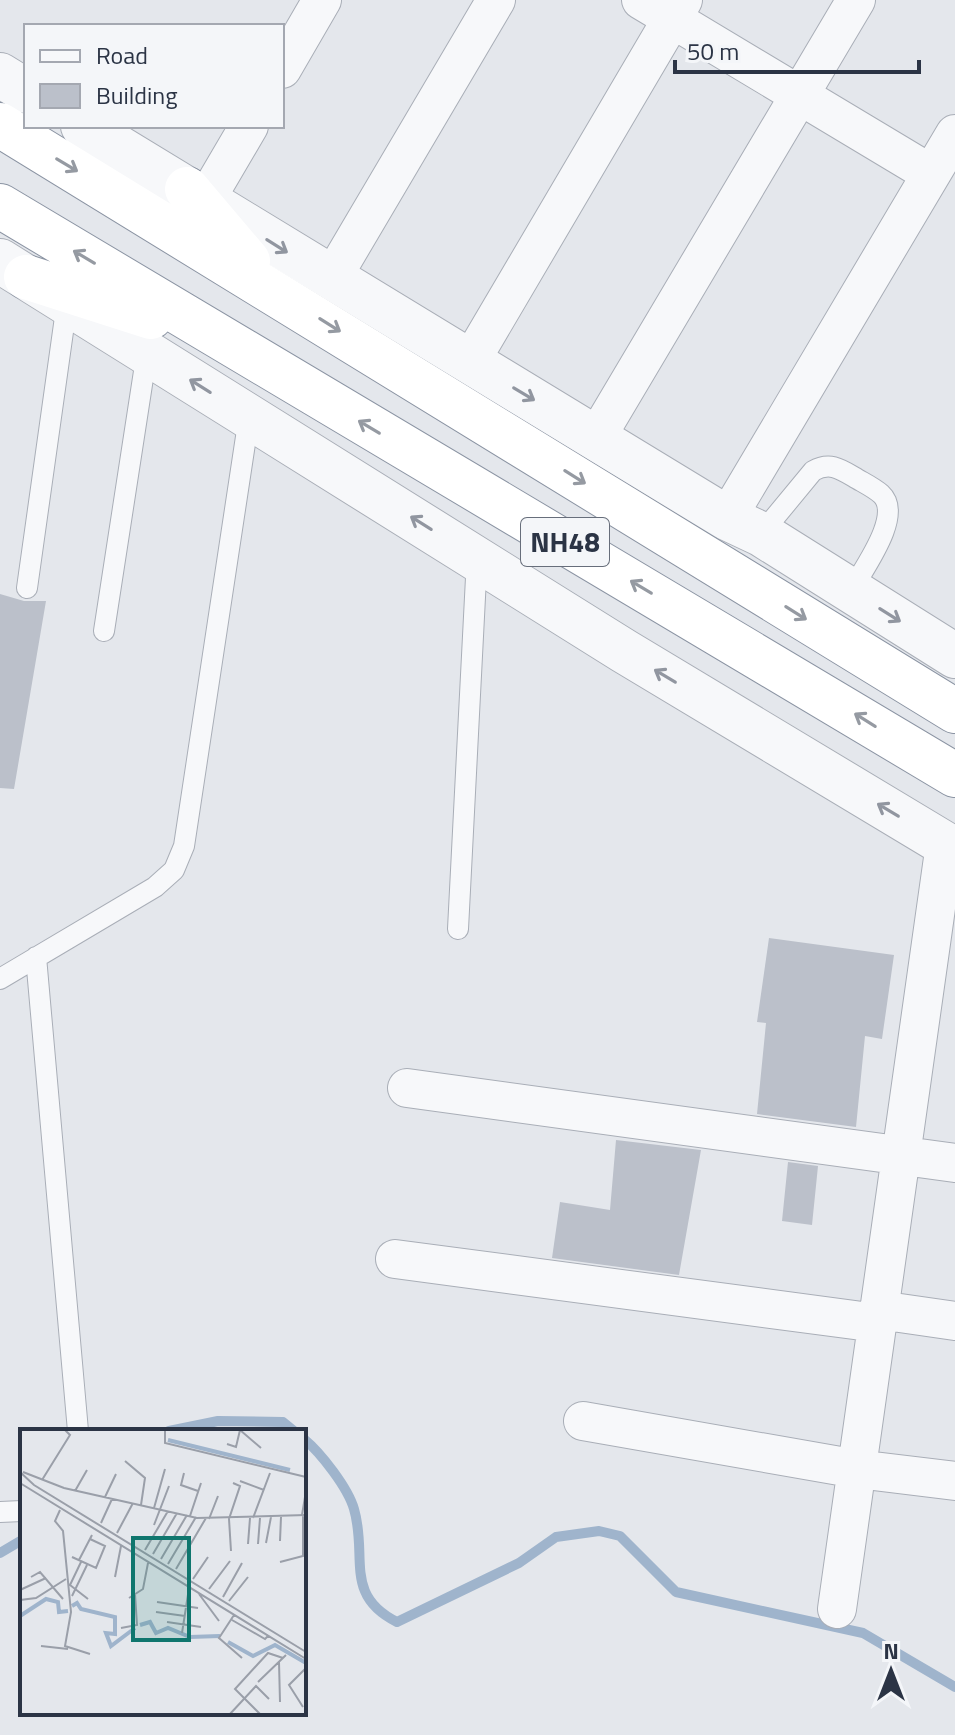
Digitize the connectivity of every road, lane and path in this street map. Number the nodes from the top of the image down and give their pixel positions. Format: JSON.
{"nodes":[{"id":1,"x":322,"y":0,"type":"edge"},
{"id":2,"x":496,"y":0,"type":"edge"},
{"id":3,"x":856,"y":0,"type":"edge"},
{"id":4,"x":666,"y":6,"type":"edge"},
{"id":5,"x":284,"y":66,"type":"edge"},
{"id":6,"x":0,"y":75,"type":"edge"},
{"id":7,"x":24,"y":90,"type":"edge"},
{"id":8,"x":799,"y":95,"type":"junction"},
{"id":9,"x":0,"y":125,"type":"edge"},
{"id":10,"x":86,"y":128,"type":"edge"},
{"id":11,"x":247,"y":128,"type":"edge"},
{"id":12,"x":955,"y":134,"type":"edge"},
{"id":13,"x":931,"y":174,"type":"junction"},
{"id":14,"x":196,"y":195,"type":"junction"},
{"id":15,"x":0,"y":206,"type":"edge"},
{"id":16,"x":13,"y":269,"type":"edge"},
{"id":17,"x":332,"y":278,"type":"junction"},
{"id":18,"x":272,"y":290,"type":"junction"},
{"id":19,"x":67,"y":303,"type":"junction"},
{"id":20,"x":225,"y":342,"type":"junction"},
{"id":21,"x":147,"y":352,"type":"junction"},
{"id":22,"x":470,"y":362,"type":"junction"},
{"id":23,"x":249,"y":417,"type":"junction"},
{"id":24,"x":596,"y":438,"type":"junction"},
{"id":25,"x":744,"y":526,"type":"junction"},
{"id":26,"x":477,"y":558,"type":"junction"},
{"id":27,"x":27,"y":588,"type":"dead end"},
{"id":28,"x":851,"y":591,"type":"junction"},
{"id":29,"x":104,"y":631,"type":"dead end"},
{"id":30,"x":955,"y":656,"type":"edge"},
{"id":31,"x":955,"y":711,"type":"edge"},
{"id":32,"x":955,"y":775,"type":"edge"},
{"id":33,"x":950,"y":847,"type":"edge"},
{"id":34,"x":458,"y":929,"type":"dead end"},
{"id":35,"x":36,"y":957,"type":"junction"},
{"id":36,"x":0,"y":979,"type":"edge"},
{"id":37,"x":407,"y":1088,"type":"dead end"},
{"id":38,"x":901,"y":1155,"type":"junction"},
{"id":39,"x":955,"y":1163,"type":"edge"},
{"id":40,"x":395,"y":1259,"type":"dead end"},
{"id":41,"x":878,"y":1316,"type":"junction"},
{"id":42,"x":955,"y":1321,"type":"edge"},
{"id":43,"x":583,"y":1421,"type":"dead end"},
{"id":44,"x":78,"y":1429,"type":"edge"},
{"id":45,"x":857,"y":1469,"type":"junction"},
{"id":46,"x":955,"y":1481,"type":"edge"},
{"id":47,"x":20,"y":1511,"type":"edge"},
{"id":48,"x":0,"y":1512,"type":"edge"},
{"id":49,"x":837,"y":1609,"type":"dead end"}],
"edges":[{"from":1,"to":5,"type":"street"},
{"from":2,"to":17,"type":"street"},
{"from":3,"to":8,"type":"street"},
{"from":4,"to":8,"type":"street"},
{"from":4,"to":22,"type":"street"},
{"from":6,"to":7,"type":"street"},
{"from":8,"to":13,"type":"street"},
{"from":8,"to":24,"type":"street"},
{"from":9,"to":18,"type":"highway","number":"NH48","one_way":true},
{"from":10,"to":14,"type":"street"},
{"from":11,"to":14,"type":"street"},
{"from":12,"to":13,"type":"street"},
{"from":13,"to":25,"type":"street"},
{"from":14,"to":17,"type":"street","one_way":true},
{"from":14,"to":18,"type":"highway"},
{"from":20,"to":15,"type":"highway","number":"NH48","one_way":true},
{"from":16,"to":19,"type":"street"},
{"from":16,"to":20,"type":"highway"},
{"from":17,"to":22,"type":"street"},
{"from":18,"to":31,"type":"highway","number":"NH48","one_way":true},
{"from":19,"to":21,"type":"street"},
{"from":19,"to":27,"type":"lane"},
{"from":32,"to":20,"type":"highway","number":"NH48","one_way":true},
{"from":23,"to":21,"type":"street","one_way":true},
{"from":21,"to":29,"type":"lane"},
{"from":22,"to":24,"type":"street","one_way":true},
{"from":26,"to":23,"type":"street","one_way":true},
{"from":23,"to":35,"type":"lane"},
{"from":24,"to":25,"type":"street"},
{"from":25,"to":28,"type":"street"},
{"from":25,"to":28,"type":"lane"},
{"from":33,"to":26,"type":"street","one_way":true},
{"from":26,"to":34,"type":"lane"},
{"from":28,"to":30,"type":"street","one_way":true},
{"from":33,"to":38,"type":"street"},
{"from":35,"to":36,"type":"lane"},
{"from":35,"to":44,"type":"lane"},
{"from":37,"to":38,"type":"street"},
{"from":38,"to":39,"type":"street"},
{"from":38,"to":41,"type":"street"},
{"from":40,"to":41,"type":"street"},
{"from":41,"to":42,"type":"street"},
{"from":41,"to":45,"type":"street"},
{"from":43,"to":45,"type":"street"},
{"from":45,"to":46,"type":"street"},
{"from":45,"to":49,"type":"street"},
{"from":47,"to":48,"type":"lane"}]}
